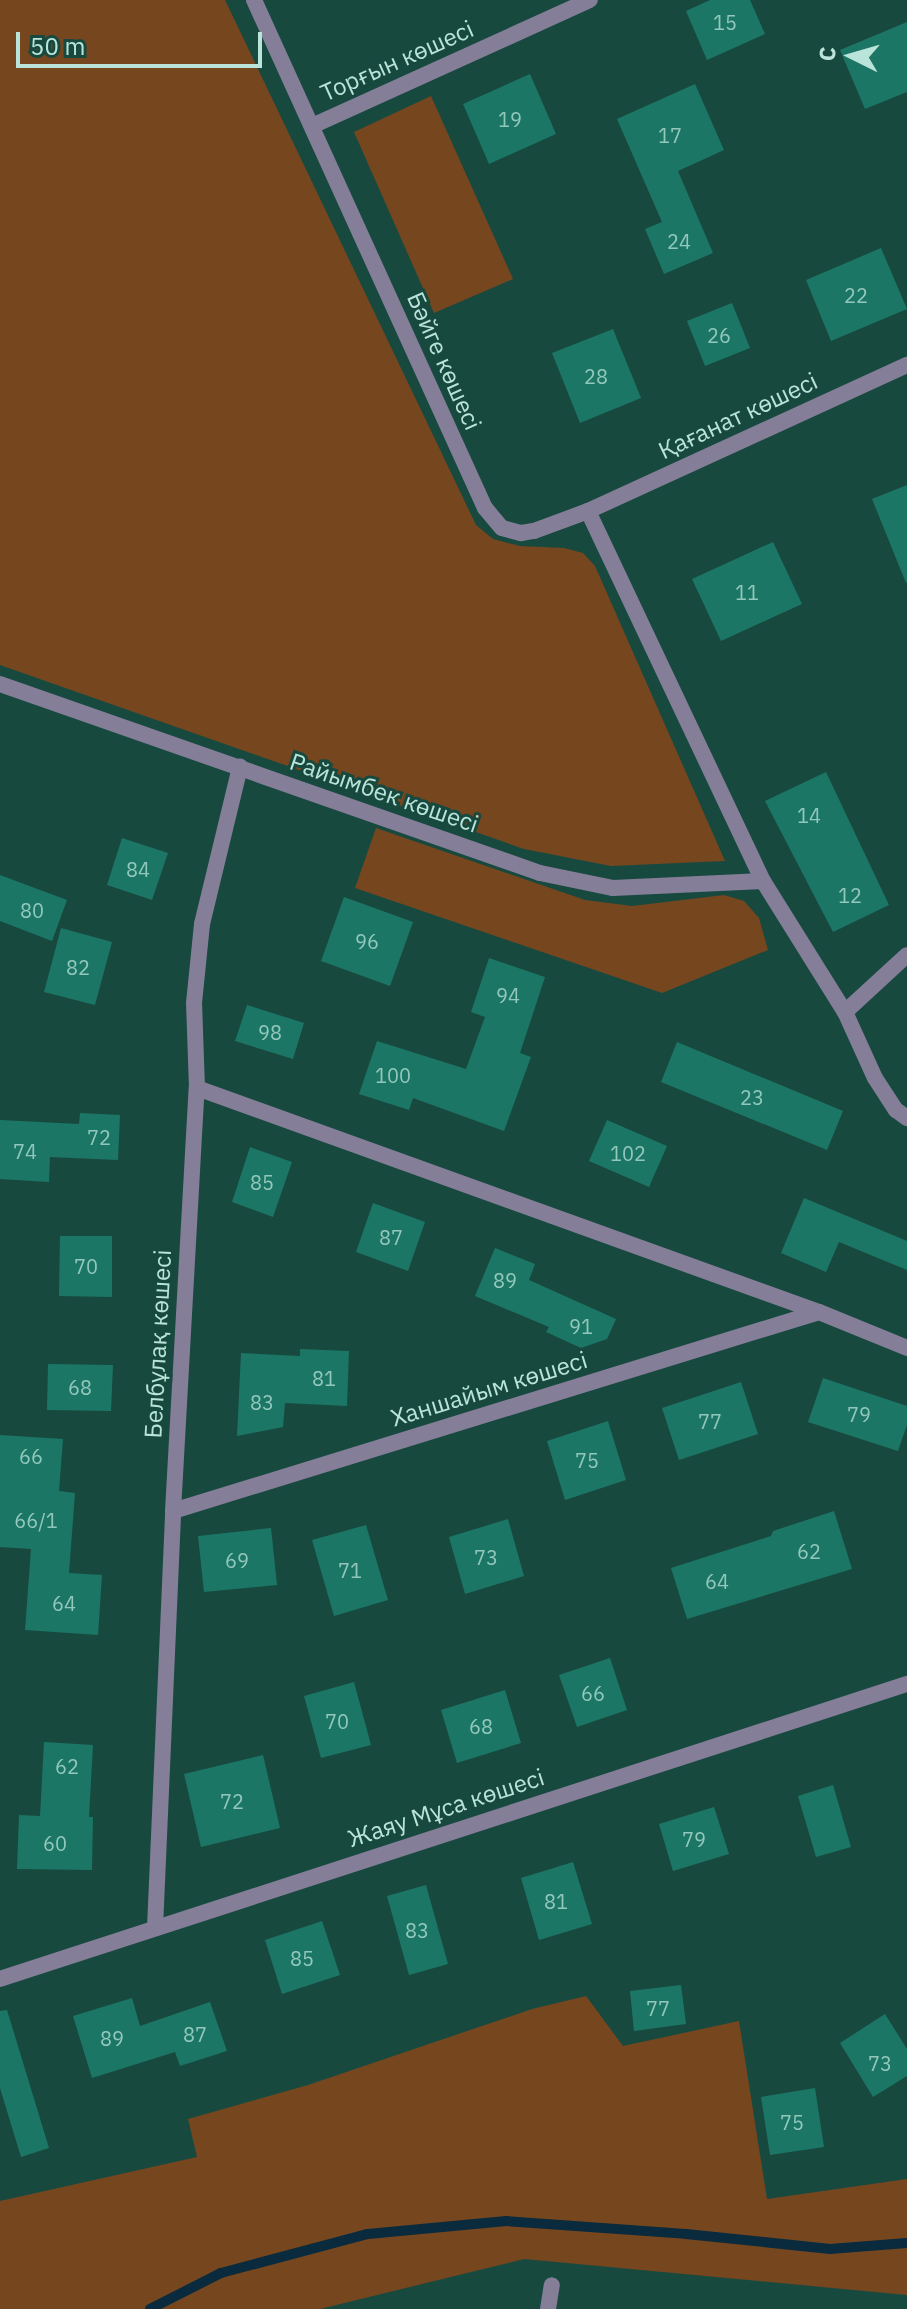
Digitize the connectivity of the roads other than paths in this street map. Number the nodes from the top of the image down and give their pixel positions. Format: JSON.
{"nodes":[{"id":1,"x":254,"y":0,"type":"edge"},
{"id":2,"x":590,"y":0,"type":"edge"},
{"id":3,"x":312,"y":126,"type":"junction"},
{"id":4,"x":907,"y":365,"type":"edge"},
{"id":5,"x":588,"y":511,"type":"junction"},
{"id":6,"x":0,"y":684,"type":"edge"},
{"id":7,"x":240,"y":767,"type":"junction"},
{"id":8,"x":763,"y":881,"type":"junction"},
{"id":9,"x":907,"y":955,"type":"edge"},
{"id":10,"x":845,"y":1012,"type":"junction"},
{"id":11,"x":197,"y":1088,"type":"junction"},
{"id":12,"x":907,"y":1118,"type":"edge"},
{"id":13,"x":819,"y":1312,"type":"junction"},
{"id":14,"x":907,"y":1348,"type":"edge"},
{"id":15,"x":173,"y":1511,"type":"junction"},
{"id":16,"x":907,"y":1684,"type":"edge"},
{"id":17,"x":155,"y":1928,"type":"junction"},
{"id":18,"x":0,"y":1979,"type":"edge"},
{"id":19,"x":552,"y":2285,"type":"dead end"},
{"id":20,"x":548,"y":2309,"type":"edge"}],
"edges":[{"from":1,"to":3,"type":"street","name":"Бәйге көшесі"},
{"from":2,"to":3,"type":"street","name":"Торғын көшесі"},
{"from":3,"to":5,"type":"street","name":"Бәйге көшесі"},
{"from":4,"to":5,"type":"street","name":"Қағанат көшесі"},
{"from":5,"to":8,"type":"street"},
{"from":6,"to":7,"type":"street","name":"Райымбек көшесі"},
{"from":7,"to":8,"type":"street","name":"Райымбек көшесі"},
{"from":7,"to":11,"type":"street","name":"Белбұлақ көшесі"},
{"from":8,"to":10,"type":"street"},
{"from":9,"to":10,"type":"street"},
{"from":10,"to":12,"type":"street"},
{"from":11,"to":13,"type":"street"},
{"from":11,"to":15,"type":"street","name":"Белбұлақ көшесі"},
{"from":13,"to":14,"type":"street"},
{"from":13,"to":15,"type":"street","name":"Ханшайым көшесі"},
{"from":15,"to":17,"type":"street","name":"Белбұлақ көшесі"},
{"from":16,"to":17,"type":"street","name":"Жаяу Мұса көшесі"},
{"from":17,"to":18,"type":"street","name":"Жаяу Мұса көшесі"},
{"from":19,"to":20,"type":"street"}]}
